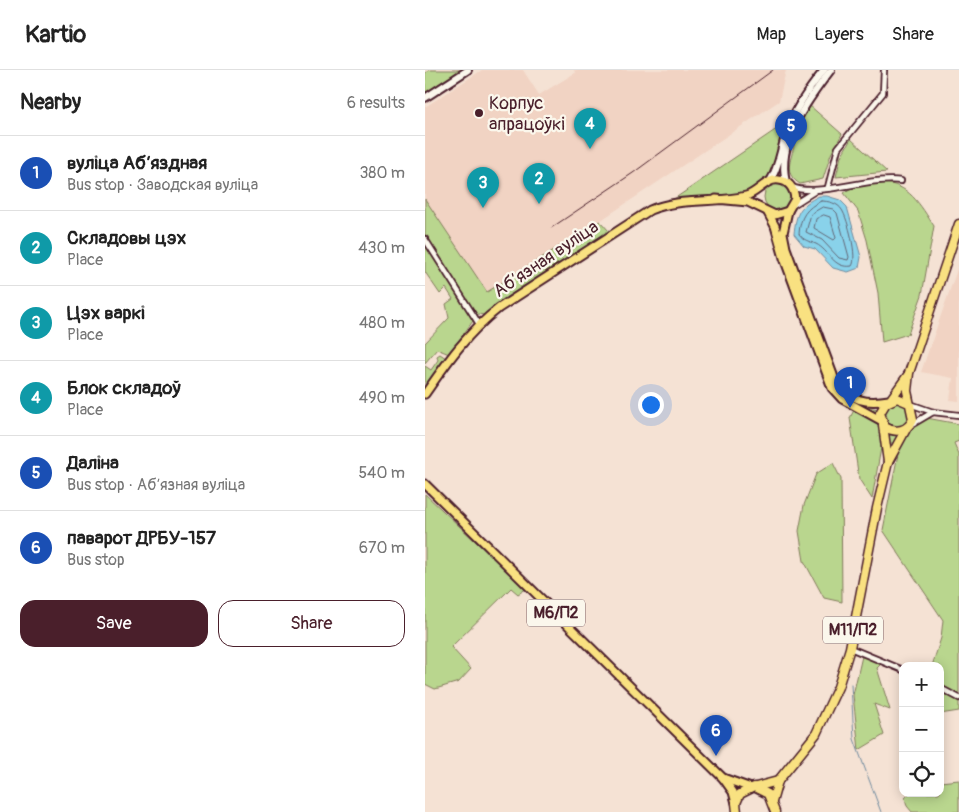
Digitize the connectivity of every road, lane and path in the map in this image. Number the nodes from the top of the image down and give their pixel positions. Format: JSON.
{"nodes":[{"id":1,"x":468,"y":70,"type":"edge"},
{"id":2,"x":823,"y":70,"type":"edge"},
{"id":3,"x":831,"y":70,"type":"edge"},
{"id":4,"x":884,"y":70,"type":"edge"},
{"id":5,"x":425,"y":98,"type":"edge"},
{"id":6,"x":770,"y":181,"type":"junction"},
{"id":7,"x":901,"y":181,"type":"dead end"},
{"id":8,"x":786,"y":182,"type":"junction"},
{"id":9,"x":792,"y":187,"type":"junction"},
{"id":10,"x":762,"y":188,"type":"junction"},
{"id":11,"x":829,"y":188,"type":"junction"},
{"id":12,"x":817,"y":189,"type":"junction"},
{"id":13,"x":716,"y":199,"type":"junction"},
{"id":14,"x":762,"y":207,"type":"junction"},
{"id":15,"x":791,"y":208,"type":"junction"},
{"id":16,"x":768,"y":213,"type":"junction"},
{"id":17,"x":959,"y":224,"type":"edge"},
{"id":18,"x":425,"y":239,"type":"edge"},
{"id":19,"x":479,"y":324,"type":"junction"},
{"id":20,"x":909,"y":373,"type":"junction"},
{"id":21,"x":425,"y":394,"type":"edge"},
{"id":22,"x":890,"y":400,"type":"junction"},
{"id":23,"x":851,"y":401,"type":"junction"},
{"id":24,"x":909,"y":404,"type":"junction"},
{"id":25,"x":933,"y":412,"type":"junction"},
{"id":26,"x":959,"y":415,"type":"edge"},
{"id":27,"x":883,"y":423,"type":"junction"},
{"id":28,"x":907,"y":428,"type":"junction"},
{"id":29,"x":888,"y":462,"type":"junction"},
{"id":30,"x":425,"y":484,"type":"edge"},
{"id":31,"x":850,"y":648,"type":"junction"},
{"id":32,"x":899,"y":668,"type":"edge"},
{"id":33,"x":944,"y":690,"type":"edge"},
{"id":34,"x":959,"y":698,"type":"edge"},
{"id":35,"x":723,"y":778,"type":"junction"},
{"id":36,"x":778,"y":781,"type":"junction"},
{"id":37,"x":752,"y":788,"type":"junction"},
{"id":38,"x":735,"y":808,"type":"edge"},
{"id":39,"x":773,"y":808,"type":"edge"}],
"edges":[{"from":1,"to":5,"type":"street"},
{"from":2,"to":6,"type":"street","name":"Абʼязная вуліца"},
{"from":3,"to":8,"type":"street"},
{"from":4,"to":11,"type":"street"},
{"from":6,"to":8,"type":"main road"},
{"from":6,"to":10,"type":"main road","name":"Абʼязная вуліца"},
{"from":7,"to":11,"type":"street"},
{"from":8,"to":9,"type":"main road"},
{"from":9,"to":12,"type":"street"},
{"from":9,"to":15,"type":"main road"},
{"from":10,"to":13,"type":"main road","name":"Абʼязная вуліца"},
{"from":10,"to":14,"type":"main road"},
{"from":11,"to":12,"type":"street"},
{"from":12,"to":15,"type":"street"},
{"from":13,"to":14,"type":"main road","name":"Абʼязная вуліца"},
{"from":13,"to":19,"type":"main road","name":"Абʼязная вуліца"},
{"from":14,"to":16,"type":"main road"},
{"from":15,"to":16,"type":"main road"},
{"from":15,"to":23,"type":"main road"},
{"from":16,"to":23,"type":"main road"},
{"from":17,"to":20,"type":"highway","number":"М11/П2"},
{"from":18,"to":19,"type":"street"},
{"from":19,"to":21,"type":"main road","name":"Абʼязная вуліца"},
{"from":20,"to":22,"type":"highway","number":"М11/П2"},
{"from":20,"to":24,"type":"highway","number":"М11/П2"},
{"from":22,"to":23,"type":"main road"},
{"from":22,"to":24,"type":"highway"},
{"from":22,"to":27,"type":"highway","number":"М11/П2"},
{"from":23,"to":27,"type":"main road"},
{"from":24,"to":25,"type":"street"},
{"from":24,"to":28,"type":"highway","number":"М11/П2"},
{"from":25,"to":26,"type":"street"},
{"from":25,"to":28,"type":"street"},
{"from":27,"to":28,"type":"highway"},
{"from":27,"to":29,"type":"highway","number":"М11/П2"},
{"from":28,"to":29,"type":"highway","number":"М11/П2"},
{"from":29,"to":31,"type":"highway","number":"М11/П2"},
{"from":30,"to":35,"type":"main road","number":"М6/П2"},
{"from":31,"to":32,"type":"street"},
{"from":31,"to":36,"type":"highway","number":"М11/П2"},
{"from":33,"to":34,"type":"street"},
{"from":35,"to":37,"type":"main road","number":"М6/П2"},
{"from":35,"to":38,"type":"main road","number":"М6/П2"},
{"from":36,"to":37,"type":"highway"},
{"from":36,"to":39,"type":"highway","number":"М11/П2"},
{"from":37,"to":38,"type":"highway"},
{"from":37,"to":39,"type":"highway","number":"М11/П2"}]}
